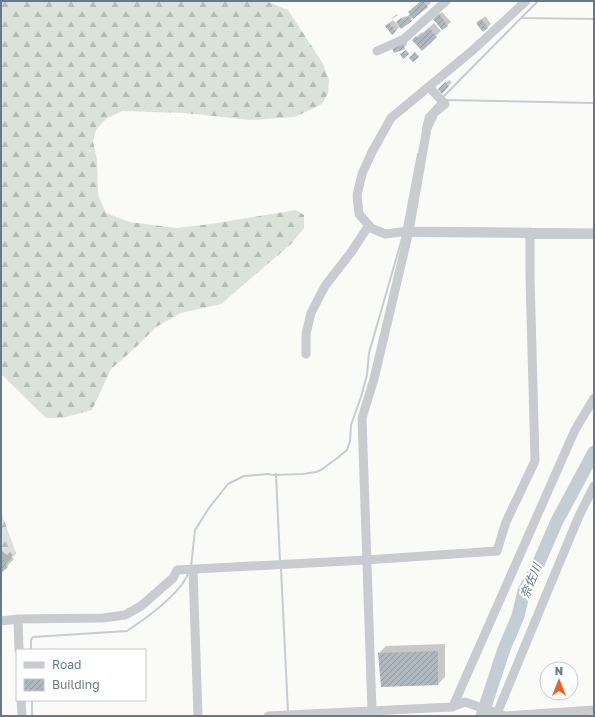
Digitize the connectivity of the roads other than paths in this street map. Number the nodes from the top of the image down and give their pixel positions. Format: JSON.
{"nodes":[{"id":1,"x":446,"y":1,"type":"edge"},
{"id":2,"x":526,"y":1,"type":"edge"},
{"id":3,"x":377,"y":51,"type":"dead end"},
{"id":4,"x":429,"y":87,"type":"junction"},
{"id":5,"x":369,"y":225,"type":"junction"},
{"id":6,"x":409,"y":231,"type":"junction"},
{"id":7,"x":530,"y":232,"type":"junction"},
{"id":8,"x":594,"y":233,"type":"edge"},
{"id":9,"x":306,"y":354,"type":"dead end"},
{"id":10,"x":594,"y":398,"type":"edge"},
{"id":11,"x":594,"y":486,"type":"edge"},
{"id":12,"x":366,"y":560,"type":"junction"},
{"id":13,"x":193,"y":570,"type":"junction"},
{"id":14,"x":18,"y":619,"type":"junction"},
{"id":15,"x":1,"y":621,"type":"edge"},
{"id":16,"x":19,"y":649,"type":"edge"},
{"id":17,"x":21,"y":701,"type":"edge"},
{"id":18,"x":453,"y":706,"type":"junction"},
{"id":19,"x":594,"y":710,"type":"edge"},
{"id":20,"x":372,"y":711,"type":"junction"},
{"id":21,"x":495,"y":714,"type":"edge"},
{"id":22,"x":22,"y":716,"type":"edge"},
{"id":23,"x":198,"y":716,"type":"edge"},
{"id":24,"x":268,"y":716,"type":"edge"}],
"edges":[{"from":1,"to":3,"type":"street"},
{"from":2,"to":4,"type":"street"},
{"from":4,"to":5,"type":"street"},
{"from":4,"to":6,"type":"street"},
{"from":5,"to":6,"type":"street"},
{"from":5,"to":9,"type":"street"},
{"from":6,"to":7,"type":"street"},
{"from":6,"to":12,"type":"street"},
{"from":7,"to":8,"type":"street"},
{"from":7,"to":12,"type":"street"},
{"from":10,"to":18,"type":"street"},
{"from":11,"to":21,"type":"street"},
{"from":12,"to":13,"type":"street"},
{"from":12,"to":20,"type":"street"},
{"from":13,"to":14,"type":"street"},
{"from":13,"to":23,"type":"street"},
{"from":14,"to":15,"type":"street"},
{"from":14,"to":16,"type":"street"},
{"from":17,"to":22,"type":"street"},
{"from":18,"to":20,"type":"street"},
{"from":18,"to":21,"type":"street"},
{"from":19,"to":21,"type":"street"},
{"from":20,"to":24,"type":"street"}]}
